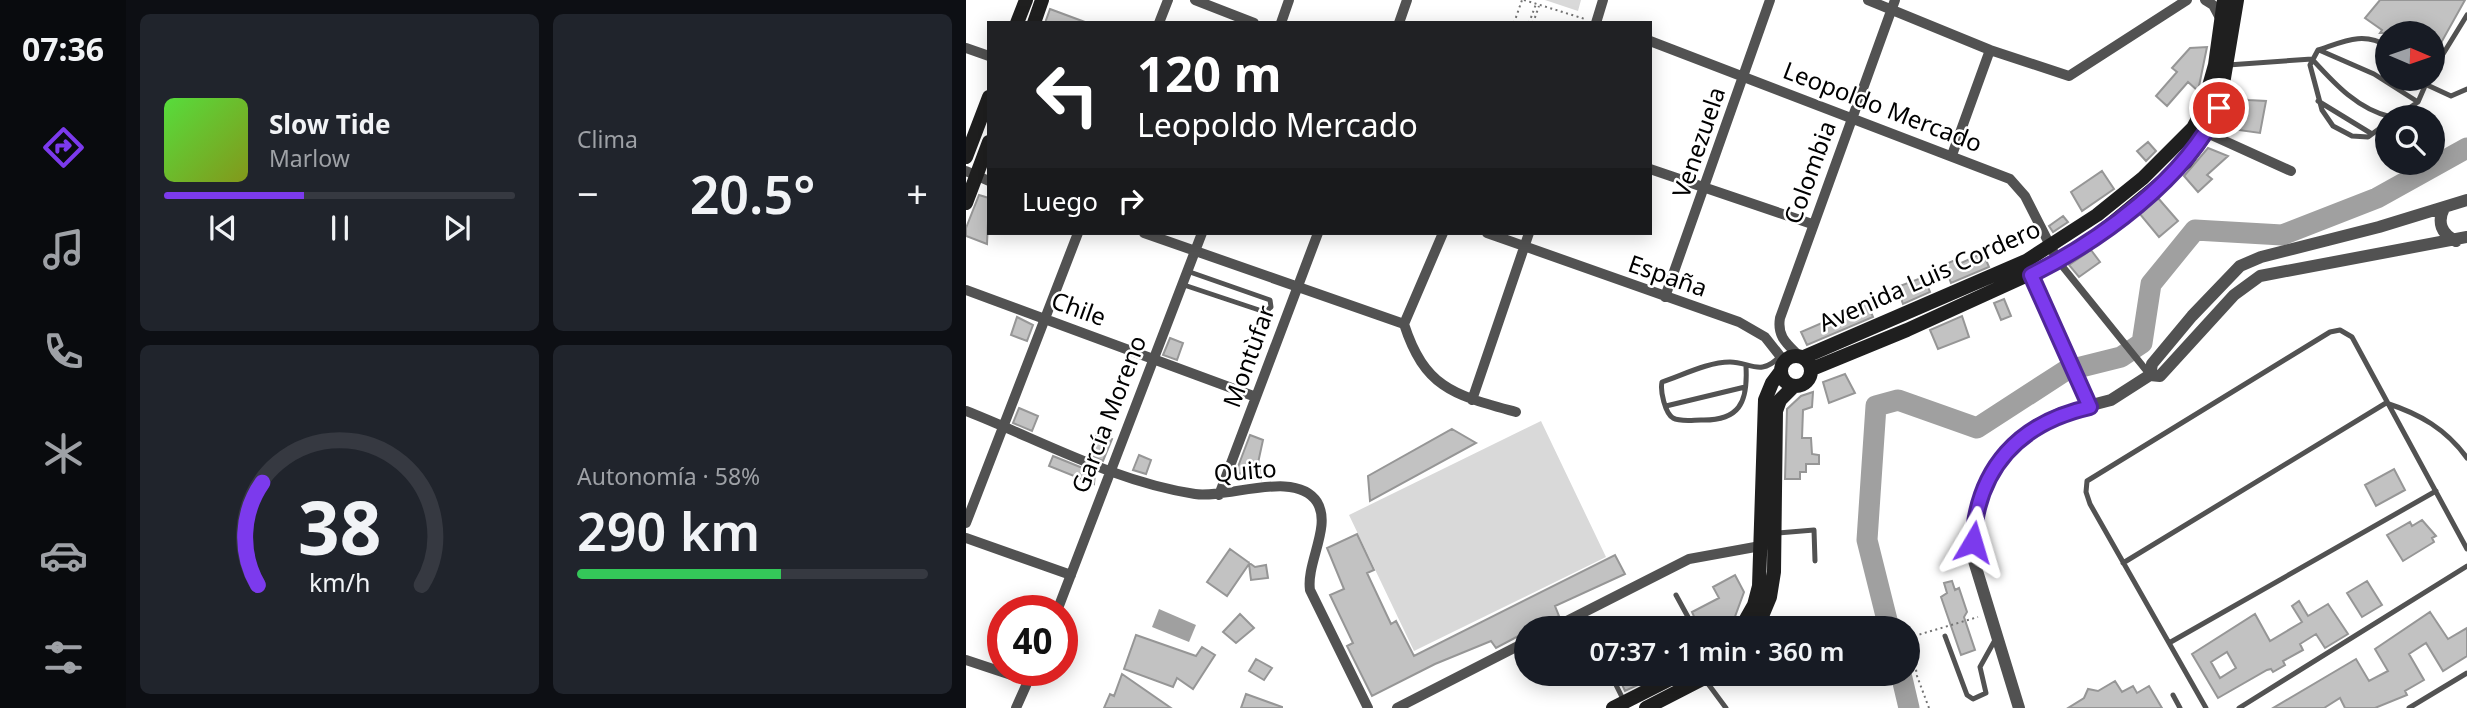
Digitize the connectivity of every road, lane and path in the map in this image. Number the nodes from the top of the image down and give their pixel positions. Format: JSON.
{"nodes":[{"id":1,"x":1026,"y":0,"type":"edge"},
{"id":2,"x":1042,"y":0,"type":"edge"},
{"id":3,"x":1168,"y":0,"type":"edge"},
{"id":4,"x":1195,"y":0,"type":"edge"},
{"id":5,"x":1289,"y":0,"type":"edge"},
{"id":6,"x":1407,"y":0,"type":"edge"},
{"id":7,"x":1523,"y":0,"type":"edge"},
{"id":8,"x":1603,"y":0,"type":"edge"},
{"id":9,"x":1770,"y":0,"type":"edge"},
{"id":10,"x":1868,"y":0,"type":"edge"},
{"id":11,"x":2187,"y":0,"type":"edge"},
{"id":12,"x":2205,"y":0,"type":"edge"},
{"id":13,"x":2224,"y":0,"type":"edge"},
{"id":14,"x":2237,"y":0,"type":"edge"},
{"id":15,"x":1537,"y":4,"type":"junction"},
{"id":16,"x":1894,"y":4,"type":"edge"},
{"id":17,"x":2466,"y":18,"type":"edge"},
{"id":18,"x":1018,"y":21,"type":"edge"},
{"id":19,"x":1035,"y":21,"type":"edge"},
{"id":20,"x":1160,"y":21,"type":"edge"},
{"id":21,"x":1249,"y":21,"type":"edge"},
{"id":22,"x":1282,"y":21,"type":"edge"},
{"id":23,"x":1400,"y":21,"type":"edge"},
{"id":24,"x":1515,"y":21,"type":"edge"},
{"id":25,"x":1532,"y":21,"type":"edge"},
{"id":26,"x":1591,"y":21,"type":"edge"},
{"id":27,"x":1598,"y":21,"type":"edge"},
{"id":28,"x":2220,"y":23,"type":"junction"},
{"id":29,"x":2375,"y":40,"type":"edge"},
{"id":30,"x":1652,"y":42,"type":"edge"},
{"id":31,"x":966,"y":48,"type":"edge"},
{"id":32,"x":1990,"y":50,"type":"junction"},
{"id":33,"x":2318,"y":50,"type":"junction"},
{"id":34,"x":2445,"y":51,"type":"edge"},
{"id":35,"x":987,"y":55,"type":"edge"},
{"id":36,"x":2312,"y":59,"type":"junction"},
{"id":37,"x":2228,"y":65,"type":"junction"},
{"id":38,"x":1743,"y":75,"type":"junction"},
{"id":39,"x":2467,"y":89,"type":"edge"},
{"id":40,"x":2422,"y":91,"type":"edge"},
{"id":41,"x":2444,"y":91,"type":"edge"},
{"id":42,"x":987,"y":102,"type":"edge"},
{"id":43,"x":2318,"y":102,"type":"junction"},
{"id":44,"x":2418,"y":102,"type":"junction"},
{"id":45,"x":2413,"y":105,"type":"edge"},
{"id":46,"x":2375,"y":111,"type":"edge"},
{"id":47,"x":1852,"y":116,"type":"junction"},
{"id":48,"x":2375,"y":132,"type":"edge"},
{"id":49,"x":2207,"y":133,"type":"junction"},
{"id":50,"x":2372,"y":134,"type":"junction"},
{"id":51,"x":987,"y":148,"type":"edge"},
{"id":52,"x":1952,"y":155,"type":"junction"},
{"id":53,"x":966,"y":157,"type":"edge"},
{"id":54,"x":1652,"y":170,"type":"edge"},
{"id":55,"x":2291,"y":170,"type":"dead end"},
{"id":56,"x":977,"y":176,"type":"edge"},
{"id":57,"x":1704,"y":187,"type":"junction"},
{"id":58,"x":2467,"y":200,"type":"edge"},
{"id":59,"x":966,"y":202,"type":"edge"},
{"id":60,"x":2444,"y":208,"type":"junction"},
{"id":61,"x":1812,"y":224,"type":"junction"},
{"id":62,"x":1077,"y":235,"type":"edge"},
{"id":63,"x":1150,"y":235,"type":"edge"},
{"id":64,"x":1201,"y":235,"type":"edge"},
{"id":65,"x":1317,"y":235,"type":"edge"},
{"id":66,"x":1442,"y":235,"type":"edge"},
{"id":67,"x":1493,"y":235,"type":"edge"},
{"id":68,"x":1528,"y":235,"type":"edge"},
{"id":69,"x":2461,"y":239,"type":"edge"},
{"id":70,"x":1524,"y":246,"type":"junction"},
{"id":71,"x":2050,"y":247,"type":"junction"},
{"id":72,"x":1195,"y":250,"type":"junction"},
{"id":73,"x":2058,"y":261,"type":"junction"},
{"id":74,"x":2028,"y":268,"type":"junction"},
{"id":75,"x":1187,"y":271,"type":"junction"},
{"id":76,"x":1181,"y":284,"type":"junction"},
{"id":77,"x":1296,"y":286,"type":"junction"},
{"id":78,"x":966,"y":290,"type":"edge"},
{"id":79,"x":1665,"y":297,"type":"junction"},
{"id":80,"x":1045,"y":318,"type":"junction"},
{"id":81,"x":1404,"y":324,"type":"junction"},
{"id":82,"x":1151,"y":358,"type":"junction"},
{"id":83,"x":1793,"y":362,"type":"junction"},
{"id":84,"x":1746,"y":367,"type":"junction"},
{"id":85,"x":2150,"y":375,"type":"junction"},
{"id":86,"x":1794,"y":386,"type":"junction"},
{"id":87,"x":1745,"y":387,"type":"junction"},
{"id":88,"x":1256,"y":397,"type":"junction"},
{"id":89,"x":1472,"y":400,"type":"junction"},
{"id":90,"x":2386,"y":403,"type":"junction"},
{"id":91,"x":1666,"y":406,"type":"junction"},
{"id":92,"x":2090,"y":407,"type":"junction"},
{"id":93,"x":966,"y":411,"type":"edge"},
{"id":94,"x":1516,"y":412,"type":"dead end"},
{"id":95,"x":1004,"y":426,"type":"junction"},
{"id":96,"x":2467,"y":458,"type":"edge"},
{"id":97,"x":1109,"y":470,"type":"junction"},
{"id":98,"x":2436,"y":491,"type":"junction"},
{"id":99,"x":1219,"y":495,"type":"junction"},
{"id":100,"x":966,"y":523,"type":"edge"},
{"id":101,"x":966,"y":538,"type":"edge"},
{"id":102,"x":1769,"y":541,"type":"junction"},
{"id":103,"x":2467,"y":549,"type":"edge"},
{"id":104,"x":1815,"y":561,"type":"dead end"},
{"id":105,"x":2123,"y":563,"type":"junction"},
{"id":106,"x":2467,"y":566,"type":"edge"},
{"id":107,"x":1071,"y":575,"type":"junction"},
{"id":108,"x":1063,"y":595,"type":"edge"},
{"id":109,"x":1676,"y":595,"type":"dead end"},
{"id":110,"x":1989,"y":613,"type":"junction"},
{"id":111,"x":1577,"y":616,"type":"edge"},
{"id":112,"x":1687,"y":616,"type":"edge"},
{"id":113,"x":1747,"y":616,"type":"edge"},
{"id":114,"x":1762,"y":616,"type":"edge"},
{"id":115,"x":1945,"y":636,"type":"dead end"},
{"id":116,"x":1997,"y":638,"type":"junction"},
{"id":117,"x":2169,"y":643,"type":"junction"},
{"id":118,"x":1514,"y":648,"type":"edge"},
{"id":119,"x":966,"y":660,"type":"edge"},
{"id":120,"x":987,"y":667,"type":"edge"},
{"id":121,"x":2467,"y":673,"type":"edge"},
{"id":122,"x":1027,"y":686,"type":"edge"},
{"id":123,"x":1615,"y":686,"type":"edge"},
{"id":124,"x":1656,"y":686,"type":"edge"},
{"id":125,"x":1689,"y":686,"type":"edge"},
{"id":126,"x":1714,"y":686,"type":"edge"},
{"id":127,"x":1652,"y":688,"type":"joint"},
{"id":128,"x":2173,"y":695,"type":"dead end"},
{"id":129,"x":1619,"y":705,"type":"edge"},
{"id":130,"x":1016,"y":708,"type":"edge"},
{"id":131,"x":1368,"y":708,"type":"edge"},
{"id":132,"x":1397,"y":708,"type":"edge"},
{"id":133,"x":1646,"y":708,"type":"edge"},
{"id":134,"x":1726,"y":708,"type":"edge"},
{"id":135,"x":1929,"y":708,"type":"edge"},
{"id":136,"x":2019,"y":708,"type":"edge"},
{"id":137,"x":2180,"y":708,"type":"edge"},
{"id":138,"x":2206,"y":708,"type":"edge"},
{"id":139,"x":2239,"y":708,"type":"edge"},
{"id":140,"x":2409,"y":708,"type":"edge"}],
"edges":[{"from":1,"to":18,"type":"main road"},
{"from":2,"to":19,"type":"main road"},
{"from":3,"to":20,"type":"street"},
{"from":4,"to":21,"type":"street"},
{"from":5,"to":22,"type":"street"},
{"from":6,"to":23,"type":"street"},
{"from":7,"to":15,"type":"path"},
{"from":7,"to":24,"type":"path"},
{"from":8,"to":27,"type":"street"},
{"from":9,"to":38,"type":"street","name":"Venezuela"},
{"from":10,"to":16,"type":"street"},
{"from":11,"to":32,"type":"street"},
{"from":12,"to":28,"type":"street"},
{"from":13,"to":28,"type":"main road","name":"Avenida Luis Cordero"},
{"from":14,"to":37,"type":"main road","name":"Avenida Luis Cordero"},
{"from":15,"to":25,"type":"path"},
{"from":15,"to":26,"type":"path"},
{"from":16,"to":32,"type":"street"},
{"from":16,"to":47,"type":"street","name":"Colombia"},
{"from":17,"to":34,"type":"lane"},
{"from":28,"to":71,"type":"main road","name":"Avenida Luis Cordero"},
{"from":29,"to":33,"type":"lane"},
{"from":30,"to":38,"type":"street","name":"Leopoldo Mercado"},
{"from":31,"to":35,"type":"street"},
{"from":32,"to":52,"type":"street"},
{"from":33,"to":36,"type":"lane"},
{"from":33,"to":44,"type":"lane"},
{"from":36,"to":37,"type":"lane"},
{"from":36,"to":43,"type":"lane"},
{"from":36,"to":46,"type":"lane"},
{"from":37,"to":49,"type":"main road","name":"Avenida Luis Cordero"},
{"from":38,"to":47,"type":"street","name":"Leopoldo Mercado"},
{"from":38,"to":57,"type":"street","name":"Venezuela"},
{"from":39,"to":41,"type":"lane"},
{"from":40,"to":44,"type":"lane"},
{"from":42,"to":53,"type":"main road"},
{"from":43,"to":50,"type":"lane"},
{"from":43,"to":50,"type":"lane"},
{"from":44,"to":45,"type":"lane"},
{"from":47,"to":52,"type":"street","name":"Leopoldo Mercado"},
{"from":47,"to":61,"type":"street","name":"Colombia"},
{"from":48,"to":50,"type":"lane"},
{"from":49,"to":55,"type":"street"},
{"from":49,"to":73,"type":"main road","name":"Avenida Luis Cordero"},
{"from":51,"to":56,"type":"main road"},
{"from":52,"to":71,"type":"street","name":"Leopoldo Mercado"},
{"from":54,"to":57,"type":"street"},
{"from":56,"to":59,"type":"main road"},
{"from":57,"to":61,"type":"street"},
{"from":57,"to":79,"type":"street","name":"Venezuela"},
{"from":58,"to":60,"type":"street"},
{"from":60,"to":69,"type":"street"},
{"from":60,"to":85,"type":"street"},
{"from":61,"to":83,"type":"street","name":"Colombia"},
{"from":62,"to":80,"type":"street"},
{"from":63,"to":72,"type":"street"},
{"from":64,"to":72,"type":"street","name":"García Moreno"},
{"from":65,"to":77,"type":"street","name":"Montùfar"},
{"from":66,"to":81,"type":"street"},
{"from":67,"to":70,"type":"street","name":"España"},
{"from":68,"to":70,"type":"street"},
{"from":69,"to":85,"type":"street"},
{"from":70,"to":79,"type":"street","name":"España"},
{"from":70,"to":89,"type":"street"},
{"from":71,"to":73,"type":"street","name":"Leopoldo Mercado"},
{"from":71,"to":74,"type":"main road","name":"Avenida Luis Cordero"},
{"from":72,"to":75,"type":"street","name":"García Moreno"},
{"from":72,"to":77,"type":"street"},
{"from":73,"to":74,"type":"main road","name":"Avenida Luis Cordero"},
{"from":73,"to":85,"type":"street"},
{"from":74,"to":83,"type":"main road","name":"Avenida Luis Cordero"},
{"from":74,"to":92,"type":"street"},
{"from":75,"to":76,"type":"street","name":"García Moreno"},
{"from":75,"to":76,"type":"lane"},
{"from":76,"to":82,"type":"street","name":"García Moreno"},
{"from":77,"to":81,"type":"street"},
{"from":77,"to":88,"type":"street","name":"Montùfar"},
{"from":78,"to":80,"type":"street","name":"Chile"},
{"from":79,"to":83,"type":"street","name":"España"},
{"from":80,"to":82,"type":"street","name":"Chile"},
{"from":80,"to":95,"type":"street"},
{"from":81,"to":89,"type":"street"},
{"from":82,"to":88,"type":"street","name":"Chile"},
{"from":82,"to":97,"type":"street","name":"García Moreno"},
{"from":83,"to":84,"type":"lane"},
{"from":83,"to":86,"type":"main road"},
{"from":83,"to":86,"type":"main road"},
{"from":83,"to":102,"type":"main road"},
{"from":84,"to":87,"type":"lane"},
{"from":84,"to":91,"type":"lane"},
{"from":85,"to":92,"type":"street"},
{"from":86,"to":102,"type":"main road"},
{"from":87,"to":91,"type":"lane"},
{"from":87,"to":91,"type":"lane"},
{"from":88,"to":99,"type":"street","name":"Montùfar"},
{"from":89,"to":94,"type":"street"},
{"from":90,"to":96,"type":"lane"},
{"from":90,"to":98,"type":"lane"},
{"from":90,"to":105,"type":"lane"},
{"from":90,"to":105,"type":"lane"},
{"from":92,"to":110,"type":"street"},
{"from":93,"to":95,"type":"street","name":"Quito"},
{"from":95,"to":97,"type":"street","name":"Quito"},
{"from":95,"to":100,"type":"street"},
{"from":97,"to":99,"type":"street","name":"Quito"},
{"from":97,"to":107,"type":"street","name":"García Moreno"},
{"from":98,"to":103,"type":"lane"},
{"from":98,"to":117,"type":"lane"},
{"from":99,"to":131,"type":"street","name":"Quito"},
{"from":101,"to":107,"type":"street"},
{"from":102,"to":104,"type":"lane"},
{"from":102,"to":111,"type":"street"},
{"from":102,"to":113,"type":"main road"},
{"from":102,"to":114,"type":"main road"},
{"from":105,"to":117,"type":"lane"},
{"from":106,"to":139,"type":"lane"},
{"from":107,"to":108,"type":"street","name":"García Moreno"},
{"from":109,"to":112,"type":"lane"},
{"from":110,"to":116,"type":"street"},
{"from":110,"to":135,"type":"path"},
{"from":115,"to":116,"type":"lane"},
{"from":116,"to":136,"type":"street"},
{"from":117,"to":138,"type":"lane"},
{"from":118,"to":132,"type":"street"},
{"from":119,"to":120,"type":"street"},
{"from":121,"to":140,"type":"lane"},
{"from":122,"to":130,"type":"street"},
{"from":123,"to":129,"type":"lane"},
{"from":124,"to":127,"type":"main road"},
{"from":125,"to":133,"type":"main road"},
{"from":126,"to":134,"type":"lane"},
{"from":127,"to":129,"type":"main road"},
{"from":128,"to":137,"type":"lane"}]}
